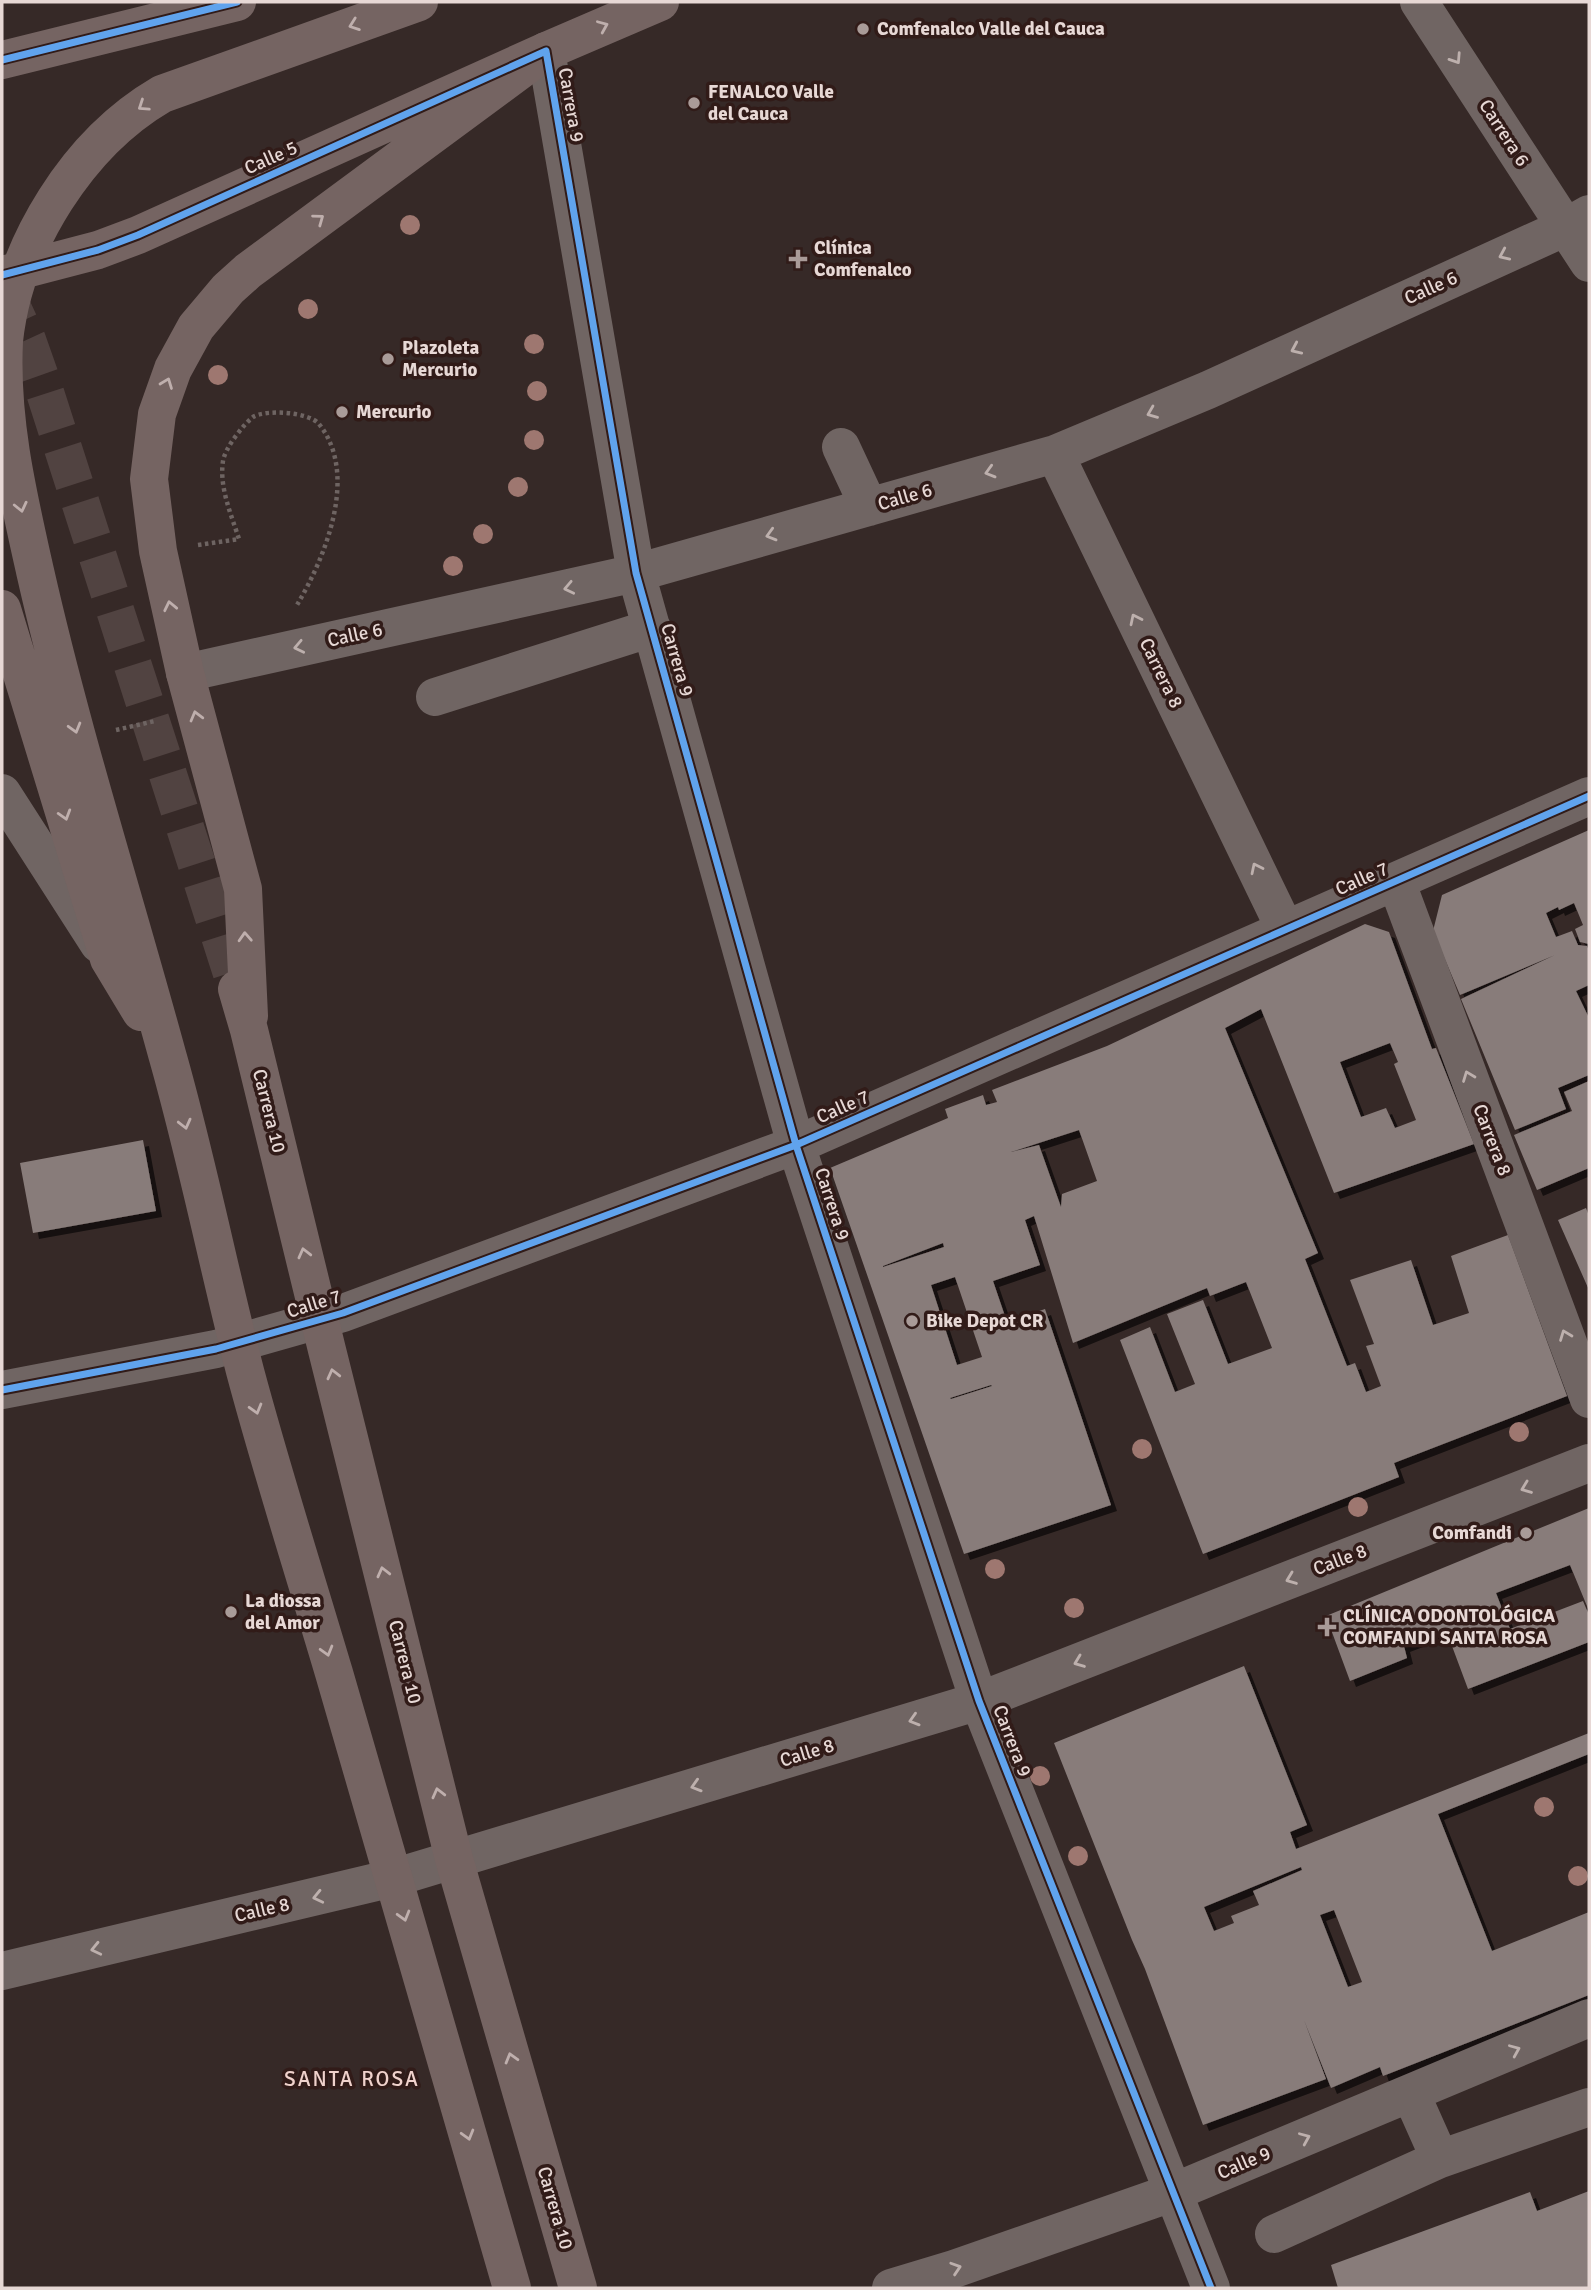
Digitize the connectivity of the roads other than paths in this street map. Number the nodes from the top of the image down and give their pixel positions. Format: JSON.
{"nodes":[{"id":1,"x":237,"y":2,"type":"edge"},
{"id":2,"x":419,"y":2,"type":"edge"},
{"id":3,"x":660,"y":2,"type":"edge"},
{"id":4,"x":1419,"y":2,"type":"edge"},
{"id":5,"x":546,"y":51,"type":"junction"},
{"id":6,"x":2,"y":60,"type":"edge"},
{"id":7,"x":1577,"y":220,"type":"edge"},
{"id":8,"x":1589,"y":263,"type":"edge"},
{"id":9,"x":2,"y":275,"type":"edge"},
{"id":10,"x":841,"y":447,"type":"dead end"},
{"id":11,"x":1055,"y":454,"type":"junction"},
{"id":12,"x":869,"y":507,"type":"junction"},
{"id":13,"x":636,"y":573,"type":"junction"},
{"id":14,"x":2,"y":609,"type":"edge"},
{"id":15,"x":652,"y":628,"type":"junction"},
{"id":16,"x":185,"y":673,"type":"junction"},
{"id":17,"x":435,"y":697,"type":"dead end"},
{"id":18,"x":2,"y":793,"type":"edge"},
{"id":19,"x":1589,"y":796,"type":"edge"},
{"id":20,"x":1395,"y":881,"type":"junction"},
{"id":21,"x":1286,"y":929,"type":"junction"},
{"id":22,"x":109,"y":959,"type":"junction"},
{"id":23,"x":237,"y":989,"type":"tunnel mouth"},
{"id":24,"x":249,"y":1030,"type":"junction"},
{"id":25,"x":164,"y":1043,"type":"junction"},
{"id":26,"x":796,"y":1145,"type":"junction"},
{"id":27,"x":319,"y":1320,"type":"junction"},
{"id":28,"x":239,"y":1343,"type":"junction"},
{"id":29,"x":2,"y":1390,"type":"edge"},
{"id":30,"x":1589,"y":1399,"type":"edge"},
{"id":31,"x":1589,"y":1463,"type":"edge"},
{"id":32,"x":979,"y":1701,"type":"junction"},
{"id":33,"x":454,"y":1859,"type":"junction"},
{"id":34,"x":393,"y":1878,"type":"junction"},
{"id":35,"x":2,"y":1971,"type":"edge"},
{"id":36,"x":1589,"y":2018,"type":"edge"},
{"id":37,"x":1410,"y":2094,"type":"junction"},
{"id":38,"x":1589,"y":2107,"type":"edge"},
{"id":39,"x":1440,"y":2159,"type":"junction"},
{"id":40,"x":1174,"y":2192,"type":"junction"},
{"id":41,"x":1274,"y":2234,"type":"dead end"},
{"id":42,"x":512,"y":2288,"type":"edge"},
{"id":43,"x":578,"y":2288,"type":"edge"},
{"id":44,"x":891,"y":2288,"type":"edge"},
{"id":45,"x":1211,"y":2288,"type":"edge"}],
"edges":[{"from":1,"to":6,"type":"main road"},
{"from":2,"to":25,"type":"main road","one_way":true},
{"from":5,"to":3,"type":"main road","name":"Calle 5","one_way":true},
{"from":4,"to":7,"type":"street","name":"Carrera 6","one_way":true},
{"from":5,"to":9,"type":"main road","name":"Calle 5"},
{"from":5,"to":13,"type":"street","name":"Carrera 9"},
{"from":16,"to":5,"type":"main road","one_way":true},
{"from":7,"to":8,"type":"street","name":"Carrera 6"},
{"from":7,"to":11,"type":"street","name":"Calle 6","one_way":true},
{"from":10,"to":12,"type":"street"},
{"from":11,"to":12,"type":"street","name":"Calle 6","one_way":true},
{"from":21,"to":11,"type":"street","name":"Carrera 8","one_way":true},
{"from":12,"to":13,"type":"street","name":"Calle 6","one_way":true},
{"from":13,"to":15,"type":"street","name":"Carrera 9"},
{"from":13,"to":16,"type":"street","name":"Calle 6","one_way":true},
{"from":14,"to":22,"type":"main road","one_way":true},
{"from":15,"to":17,"type":"street"},
{"from":15,"to":26,"type":"street","name":"Carrera 9"},
{"from":24,"to":16,"type":"main road","one_way":true},
{"from":18,"to":22,"type":"street"},
{"from":19,"to":20,"type":"street","name":"Calle 7"},
{"from":20,"to":21,"type":"street","name":"Calle 7"},
{"from":30,"to":20,"type":"street","name":"Carrera 8","one_way":true},
{"from":21,"to":26,"type":"street","name":"Calle 7"},
{"from":22,"to":25,"type":"main road"},
{"from":23,"to":24,"type":"main road"},
{"from":27,"to":24,"type":"main road","name":"Carrera 10","one_way":true},
{"from":25,"to":28,"type":"main road","one_way":true},
{"from":26,"to":27,"type":"street","name":"Calle 7"},
{"from":26,"to":32,"type":"street","name":"Carrera 9"},
{"from":27,"to":28,"type":"street","name":"Calle 7"},
{"from":33,"to":27,"type":"main road","name":"Carrera 10","one_way":true},
{"from":28,"to":29,"type":"street","name":"Calle 7"},
{"from":28,"to":34,"type":"main road","one_way":true},
{"from":31,"to":32,"type":"street","name":"Calle 8","one_way":true},
{"from":32,"to":33,"type":"street","name":"Calle 8","one_way":true},
{"from":32,"to":40,"type":"street","name":"Carrera 9"},
{"from":33,"to":34,"type":"street","name":"Calle 8"},
{"from":43,"to":33,"type":"main road","name":"Carrera 10","one_way":true},
{"from":34,"to":35,"type":"street","name":"Calle 8","one_way":true},
{"from":34,"to":42,"type":"main road","one_way":true},
{"from":37,"to":36,"type":"street","name":"Calle 9","one_way":true},
{"from":37,"to":39,"type":"street"},
{"from":40,"to":37,"type":"street","name":"Calle 9","one_way":true},
{"from":38,"to":39,"type":"street"},
{"from":39,"to":41,"type":"street"},
{"from":44,"to":40,"type":"street","name":"Calle 9","one_way":true},
{"from":40,"to":45,"type":"street","name":"Carrera 9"}]}
